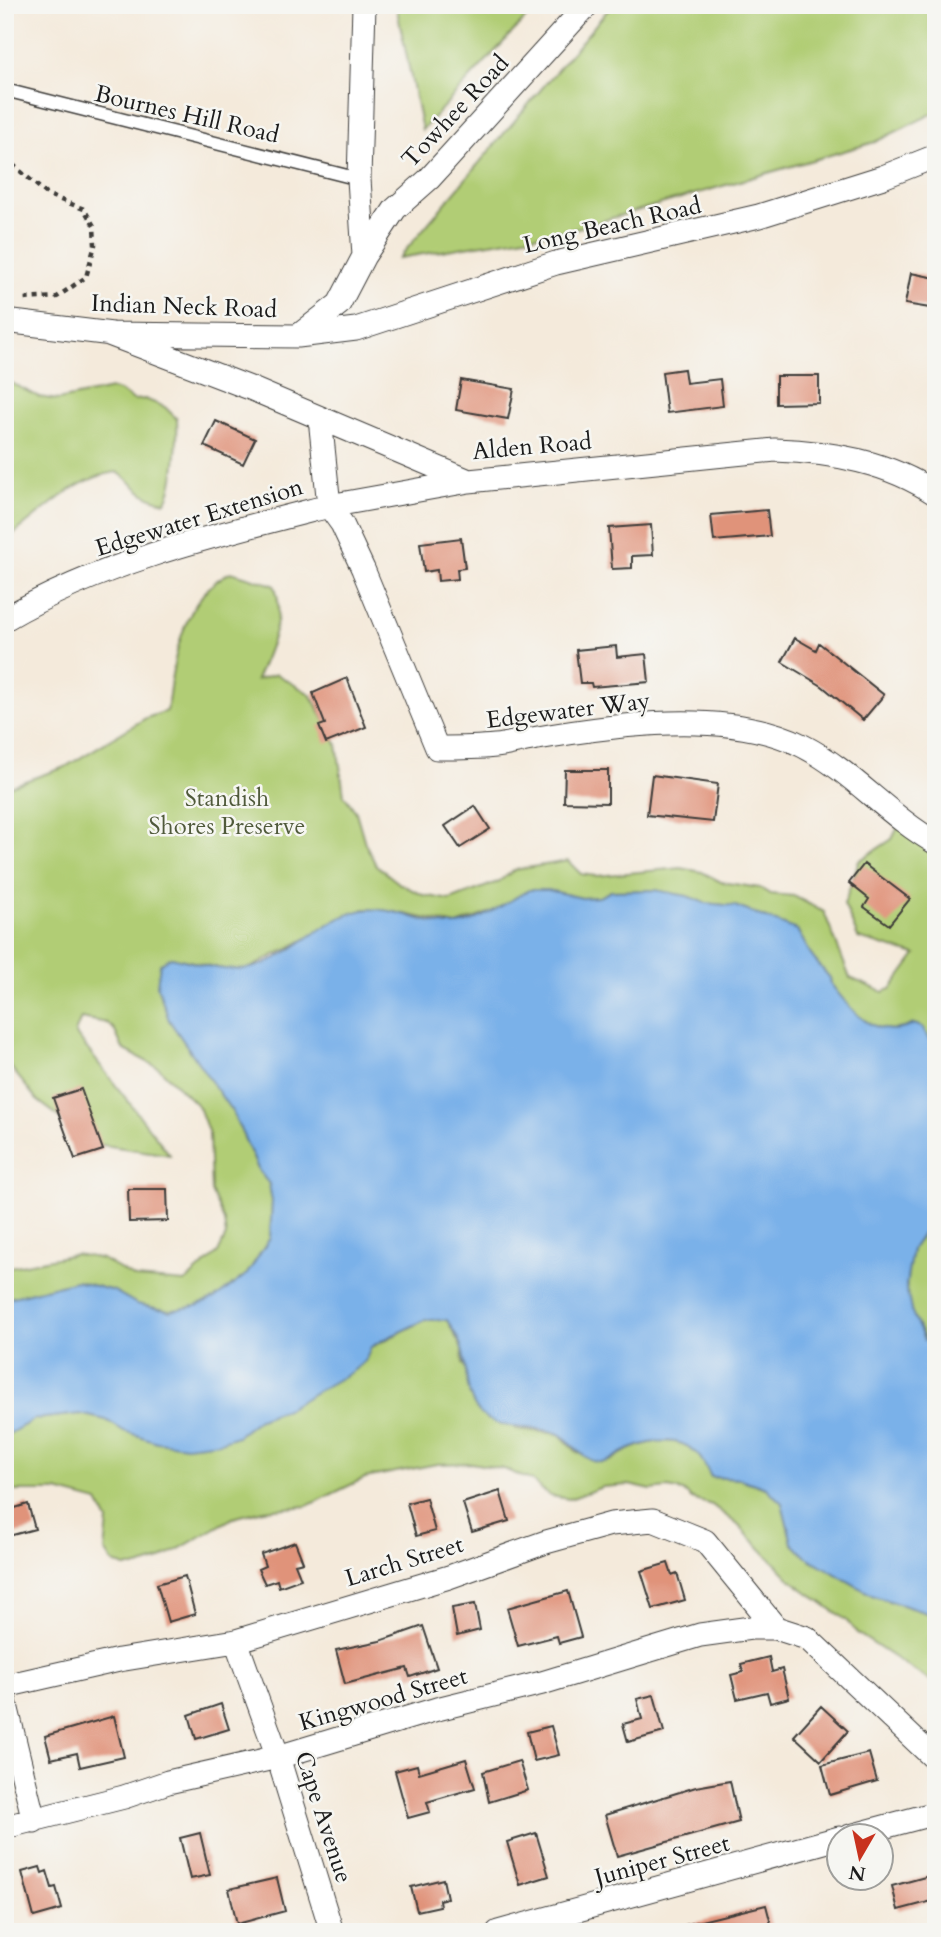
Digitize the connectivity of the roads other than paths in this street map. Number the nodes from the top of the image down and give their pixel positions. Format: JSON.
{"nodes":[{"id":1,"x":364,"y":5,"type":"edge"},
{"id":2,"x":587,"y":5,"type":"edge"},
{"id":3,"x":5,"y":90,"type":"edge"},
{"id":4,"x":936,"y":156,"type":"edge"},
{"id":5,"x":359,"y":179,"type":"junction"},
{"id":6,"x":364,"y":256,"type":"junction"},
{"id":7,"x":8,"y":311,"type":"edge"},
{"id":8,"x":109,"y":334,"type":"junction"},
{"id":9,"x":299,"y":335,"type":"junction"},
{"id":10,"x":320,"y":418,"type":"junction"},
{"id":11,"x":469,"y":481,"type":"junction"},
{"id":12,"x":936,"y":494,"type":"edge"},
{"id":13,"x":329,"y":506,"type":"junction"},
{"id":14,"x":5,"y":619,"type":"edge"},
{"id":15,"x":936,"y":843,"type":"edge"},
{"id":16,"x":776,"y":1628,"type":"junction"},
{"id":17,"x":236,"y":1641,"type":"junction"},
{"id":18,"x":5,"y":1686,"type":"edge"},
{"id":19,"x":5,"y":1701,"type":"edge"},
{"id":20,"x":278,"y":1757,"type":"junction"},
{"id":21,"x":936,"y":1760,"type":"edge"},
{"id":22,"x":936,"y":1813,"type":"edge"},
{"id":23,"x":34,"y":1821,"type":"junction"},
{"id":24,"x":895,"y":1824,"type":"edge"},
{"id":25,"x":5,"y":1827,"type":"edge"},
{"id":26,"x":825,"y":1842,"type":"edge"},
{"id":27,"x":332,"y":1932,"type":"edge"},
{"id":28,"x":498,"y":1932,"type":"edge"}],
"edges":[{"from":1,"to":5,"type":"street"},
{"from":2,"to":6,"type":"street","name":"Towhee Road"},
{"from":3,"to":5,"type":"lane","name":"Bournes Hill Road"},
{"from":4,"to":9,"type":"street","name":"Long Beach Road"},
{"from":5,"to":6,"type":"street"},
{"from":6,"to":9,"type":"street","name":"Indian Neck Road"},
{"from":7,"to":8,"type":"street","name":"Indian Neck Road"},
{"from":8,"to":9,"type":"street","name":"Indian Neck Road"},
{"from":8,"to":10,"type":"street","name":"Alden Road"},
{"from":10,"to":11,"type":"street","name":"Alden Road"},
{"from":10,"to":13,"type":"street","name":"Edgewater Extension"},
{"from":11,"to":12,"type":"street","name":"Alden Road"},
{"from":11,"to":13,"type":"street"},
{"from":13,"to":14,"type":"street","name":"Edgewater Extension"},
{"from":13,"to":15,"type":"street","name":"Edgewater Way"},
{"from":16,"to":17,"type":"street","name":"Larch Street"},
{"from":16,"to":20,"type":"street","name":"Kingwood Street"},
{"from":16,"to":21,"type":"street"},
{"from":17,"to":18,"type":"street","name":"Larch Street"},
{"from":17,"to":20,"type":"street","name":"Cape Avenue"},
{"from":19,"to":23,"type":"street"},
{"from":20,"to":23,"type":"street","name":"Kingwood Street"},
{"from":20,"to":27,"type":"street","name":"Cape Avenue"},
{"from":22,"to":24,"type":"street"},
{"from":23,"to":25,"type":"street","name":"Kingwood Street"},
{"from":26,"to":28,"type":"street","name":"Juniper Street"}]}
